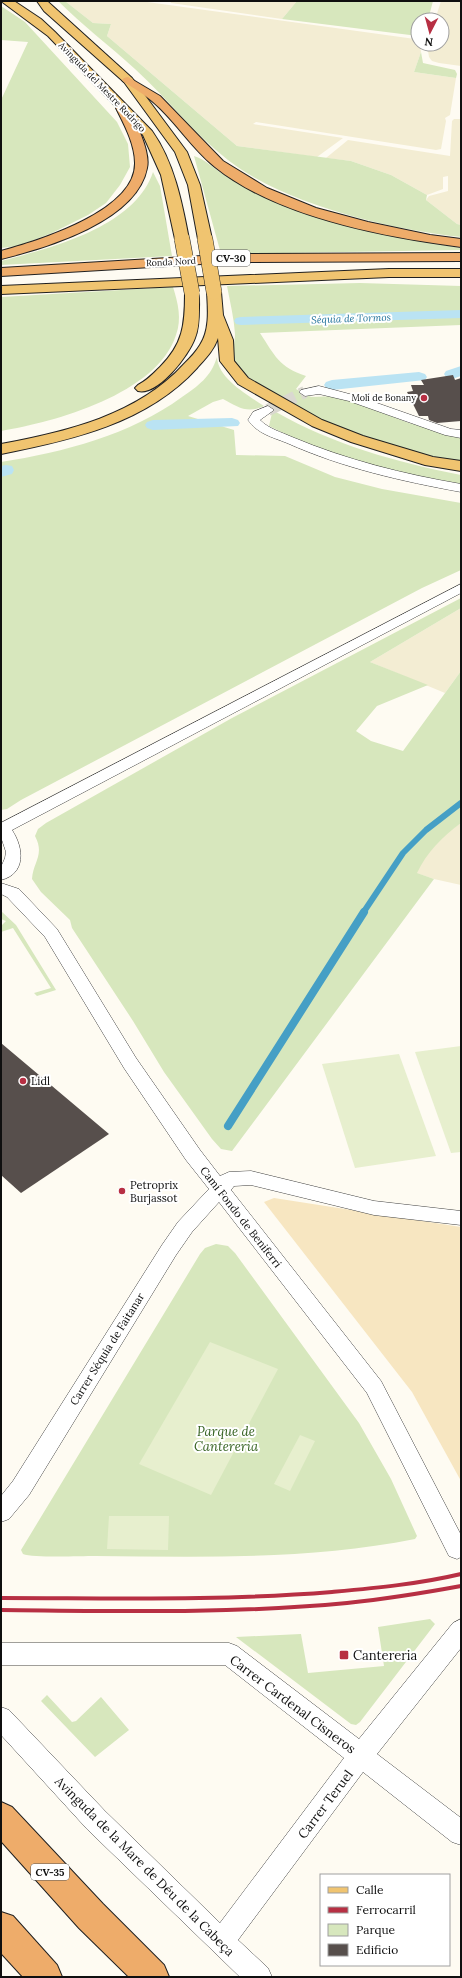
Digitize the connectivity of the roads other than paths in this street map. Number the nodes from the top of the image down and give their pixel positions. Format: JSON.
{"nodes":[{"id":1,"x":6,"y":1,"type":"edge"},
{"id":2,"x":42,"y":1,"type":"edge"},
{"id":3,"x":128,"y":80,"type":"junction"},
{"id":4,"x":122,"y":108,"type":"junction"},
{"id":5,"x":461,"y":243,"type":"edge"},
{"id":6,"x":1,"y":255,"type":"edge"},
{"id":7,"x":461,"y":257,"type":"edge"},
{"id":8,"x":461,"y":268,"type":"edge"},
{"id":9,"x":1,"y":272,"type":"edge"},
{"id":10,"x":461,"y":272,"type":"edge"},
{"id":11,"x":300,"y":277,"type":"junction"},
{"id":12,"x":461,"y":280,"type":"edge"},
{"id":13,"x":1,"y":283,"type":"edge"},
{"id":14,"x":1,"y":290,"type":"edge"},
{"id":15,"x":216,"y":315,"type":"junction"},
{"id":16,"x":305,"y":392,"type":"tunnel mouth"},
{"id":17,"x":268,"y":410,"type":"tunnel mouth"},
{"id":18,"x":461,"y":434,"type":"edge"},
{"id":19,"x":1,"y":436,"type":"edge"},
{"id":20,"x":1,"y":448,"type":"edge"},
{"id":21,"x":461,"y":466,"type":"edge"},
{"id":22,"x":461,"y":488,"type":"edge"},
{"id":23,"x":461,"y":588,"type":"edge"},
{"id":24,"x":2,"y":829,"type":"edge"},
{"id":25,"x":4,"y":873,"type":"edge"},
{"id":26,"x":7,"y":890,"type":"edge"},
{"id":27,"x":219,"y":1189,"type":"junction"},
{"id":28,"x":461,"y":1218,"type":"edge"},
{"id":29,"x":1,"y":1512,"type":"edge"},
{"id":30,"x":457,"y":1549,"type":"dead end"},
{"id":31,"x":461,"y":1630,"type":"edge"},
{"id":32,"x":1,"y":1654,"type":"edge"},
{"id":33,"x":1,"y":1718,"type":"edge"},
{"id":34,"x":361,"y":1755,"type":"junction"},
{"id":35,"x":5,"y":1823,"type":"edge"},
{"id":36,"x":461,"y":1833,"type":"edge"},
{"id":37,"x":1,"y":1928,"type":"edge"},
{"id":38,"x":221,"y":1942,"type":"junction"},
{"id":39,"x":40,"y":1972,"type":"edge"},
{"id":40,"x":152,"y":1977,"type":"edge"},
{"id":41,"x":259,"y":1977,"type":"edge"}],
"edges":[{"from":1,"to":4,"type":"main road","name":"Avinguda del Mestre Rodrigo"},
{"from":2,"to":3,"type":"main road","name":"Avinguda del Mestre Rodrigo"},
{"from":3,"to":5,"type":"highway"},
{"from":3,"to":15,"type":"main road","name":"Avinguda del Mestre Rodrigo","bridge":true},
{"from":4,"to":6,"type":"highway"},
{"from":4,"to":19,"type":"main road","name":"Avinguda del Mestre Rodrigo","bridge":true},
{"from":7,"to":9,"type":"highway","name":"Ronda Nord","number":"CV-30"},
{"from":8,"to":13,"type":"highway","name":"Ronda Nord","number":"CV-30"},
{"from":10,"to":11,"type":"main road"},
{"from":11,"to":12,"type":"main road"},
{"from":11,"to":14,"type":"main road"},
{"from":15,"to":20,"type":"main road"},
{"from":15,"to":21,"type":"main road"},
{"from":16,"to":18,"type":"street"},
{"from":17,"to":22,"type":"street"},
{"from":23,"to":24,"type":"street"},
{"from":24,"to":25,"type":"street"},
{"from":25,"to":26,"type":"street","name":"Camí Fondo de Beniferri"},
{"from":26,"to":27,"type":"street","name":"Camí Fondo de Beniferri"},
{"from":27,"to":28,"type":"street","name":"Carrer Séquia de Faitanar"},
{"from":27,"to":29,"type":"street","name":"Carrer Séquia de Faitanar"},
{"from":27,"to":30,"type":"street","name":"Camí Fondo de Beniferri"},
{"from":31,"to":34,"type":"street","name":"Carrer Teruel"},
{"from":32,"to":34,"type":"street","name":"Carrer Cardenal Cisneros"},
{"from":33,"to":38,"type":"street","name":"Avinguda de la Mare de Déu de la Cabeça"},
{"from":34,"to":36,"type":"street","name":"Carrer Cardenal Cisneros"},
{"from":34,"to":38,"type":"street","name":"Carrer Teruel"},
{"from":35,"to":40,"type":"highway","number":"CV-35"},
{"from":37,"to":39,"type":"highway"},
{"from":38,"to":41,"type":"street","name":"Avinguda de la Mare de Déu de la Cabeça"}]}
